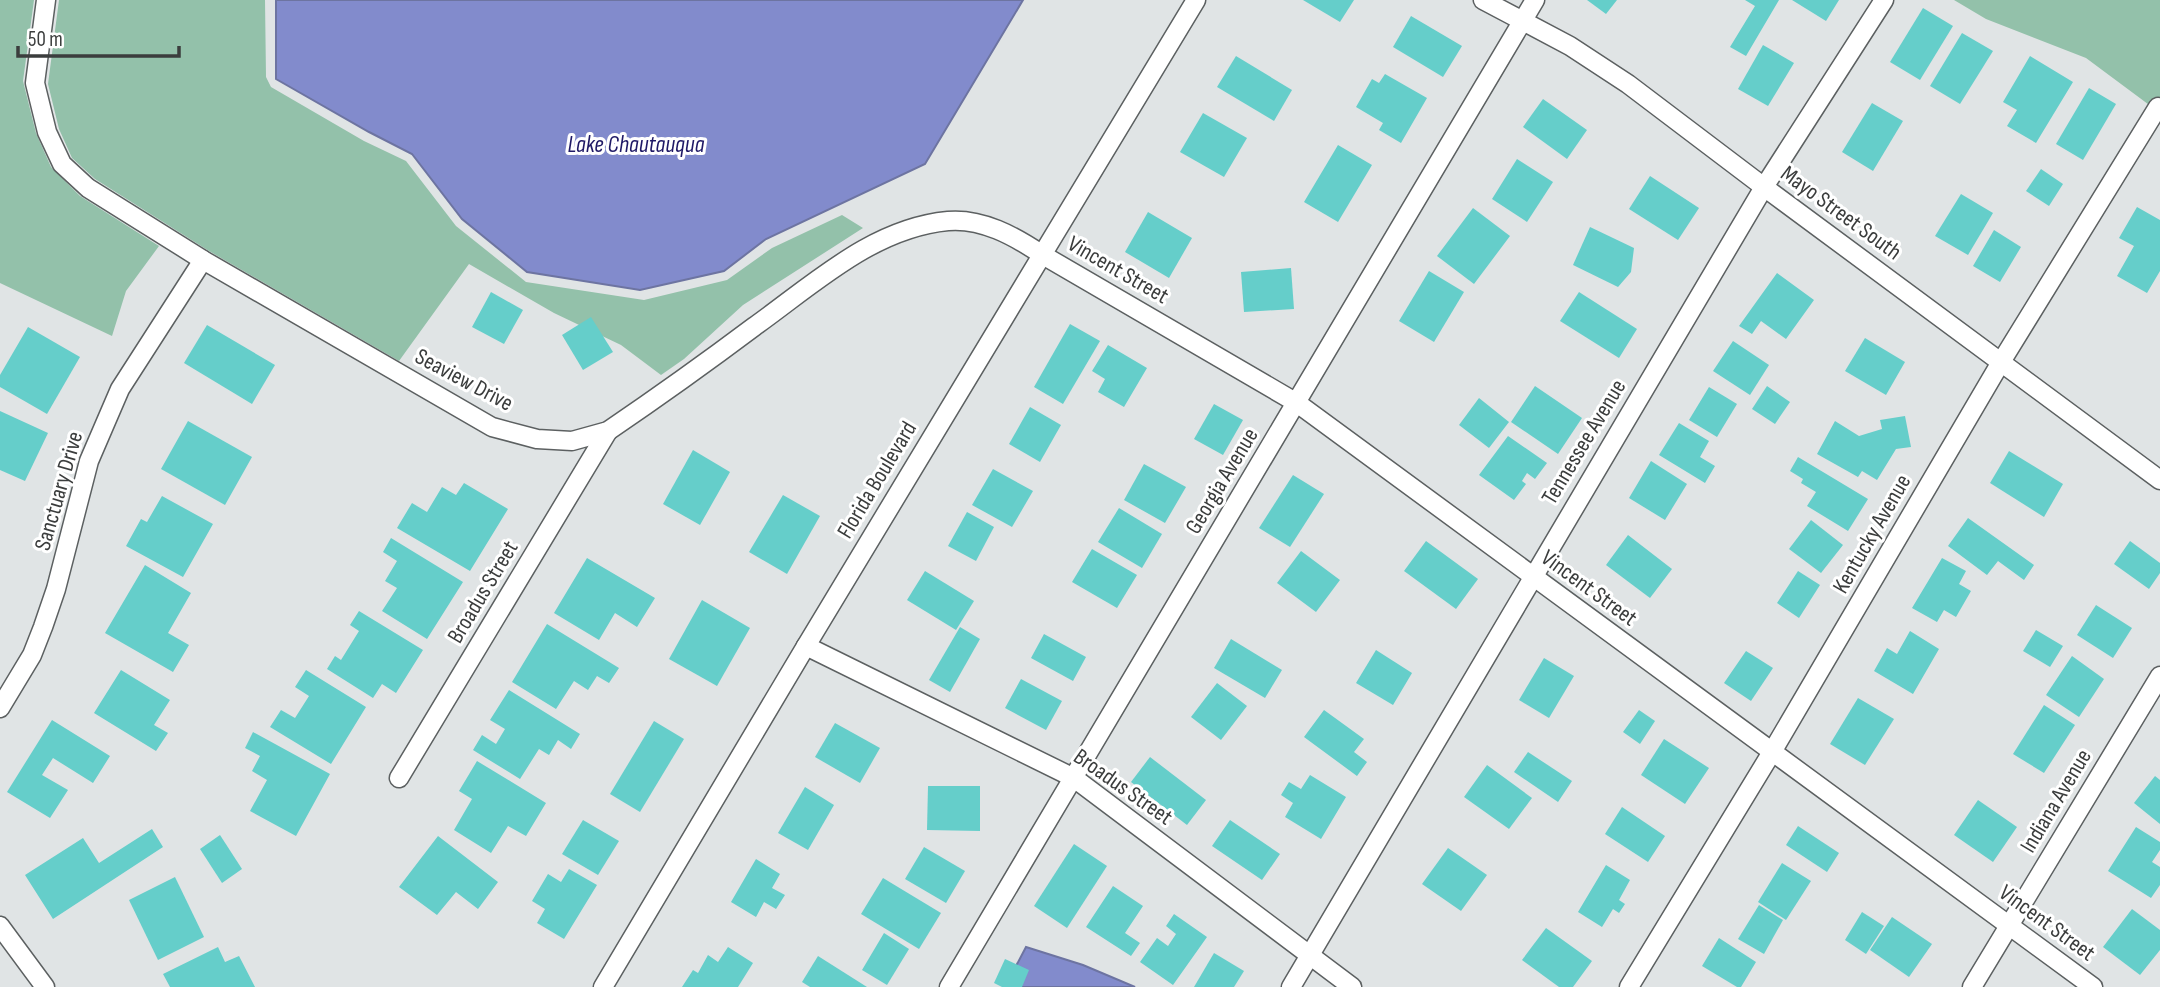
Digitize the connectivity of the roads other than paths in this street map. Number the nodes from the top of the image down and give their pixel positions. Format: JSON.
{"nodes":[{"id":1,"x":46,"y":0,"type":"edge"},
{"id":2,"x":1196,"y":0,"type":"edge"},
{"id":3,"x":1483,"y":0,"type":"edge"},
{"id":4,"x":1535,"y":0,"type":"edge"},
{"id":5,"x":1884,"y":0,"type":"edge"},
{"id":6,"x":1522,"y":21,"type":"junction"},
{"id":7,"x":2158,"y":107,"type":"dead end"},
{"id":8,"x":1764,"y":187,"type":"junction"},
{"id":9,"x":1041,"y":254,"type":"junction"},
{"id":10,"x":203,"y":260,"type":"junction"},
{"id":11,"x":2001,"y":362,"type":"junction"},
{"id":12,"x":1297,"y":403,"type":"junction"},
{"id":13,"x":608,"y":430,"type":"junction"},
{"id":14,"x":2160,"y":480,"type":"edge"},
{"id":15,"x":1532,"y":577,"type":"junction"},
{"id":16,"x":806,"y":646,"type":"junction"},
{"id":17,"x":2160,"y":676,"type":"edge"},
{"id":18,"x":0,"y":708,"type":"edge"},
{"id":19,"x":1772,"y":752,"type":"junction"},
{"id":20,"x":399,"y":778,"type":"dead end"},
{"id":21,"x":1074,"y":778,"type":"junction"},
{"id":22,"x":0,"y":926,"type":"edge"},
{"id":23,"x":2009,"y":926,"type":"junction"},
{"id":24,"x":1311,"y":956,"type":"junction"},
{"id":25,"x":46,"y":987,"type":"edge"},
{"id":26,"x":603,"y":987,"type":"edge"},
{"id":27,"x":949,"y":987,"type":"edge"},
{"id":28,"x":1292,"y":987,"type":"edge"},
{"id":29,"x":1352,"y":987,"type":"edge"},
{"id":30,"x":1629,"y":987,"type":"edge"},
{"id":31,"x":1972,"y":987,"type":"edge"},
{"id":32,"x":2093,"y":987,"type":"edge"}],
"edges":[{"from":1,"to":10,"type":"street","name":"Seaview Drive"},
{"from":2,"to":9,"type":"street","name":"Florida Boulevard"},
{"from":3,"to":6,"type":"street","name":"Mayo Street South"},
{"from":4,"to":6,"type":"street","name":"Georgia Avenue"},
{"from":5,"to":8,"type":"street","name":"Tennessee Avenue"},
{"from":6,"to":8,"type":"street","name":"Mayo Street South"},
{"from":6,"to":12,"type":"street","name":"Georgia Avenue"},
{"from":7,"to":11,"type":"street","name":"Kentucky Avenue"},
{"from":8,"to":11,"type":"street","name":"Mayo Street South"},
{"from":8,"to":15,"type":"street","name":"Tennessee Avenue"},
{"from":9,"to":12,"type":"street","name":"Vincent Street"},
{"from":9,"to":13,"type":"street","name":"Seaview Drive"},
{"from":9,"to":16,"type":"street","name":"Florida Boulevard"},
{"from":10,"to":13,"type":"street","name":"Seaview Drive"},
{"from":10,"to":18,"type":"street","name":"Sanctuary Drive"},
{"from":11,"to":14,"type":"street","name":"Mayo Street South"},
{"from":11,"to":19,"type":"street","name":"Kentucky Avenue"},
{"from":12,"to":15,"type":"street","name":"Vincent Street"},
{"from":12,"to":21,"type":"street","name":"Georgia Avenue"},
{"from":13,"to":20,"type":"street","name":"Broadus Street"},
{"from":15,"to":19,"type":"street","name":"Vincent Street"},
{"from":15,"to":24,"type":"street","name":"Tennessee Avenue"},
{"from":16,"to":21,"type":"street","name":"Broadus Street"},
{"from":16,"to":26,"type":"street","name":"Florida Boulevard"},
{"from":17,"to":23,"type":"street","name":"Indiana Avenue"},
{"from":19,"to":23,"type":"street","name":"Vincent Street"},
{"from":19,"to":30,"type":"street","name":"Kentucky Avenue"},
{"from":21,"to":24,"type":"street","name":"Broadus Street"},
{"from":21,"to":27,"type":"street","name":"Georgia Avenue"},
{"from":22,"to":25,"type":"street"},
{"from":23,"to":31,"type":"street","name":"Indiana Avenue"},
{"from":23,"to":32,"type":"street","name":"Vincent Street"},
{"from":24,"to":28,"type":"street","name":"Tennessee Avenue"},
{"from":24,"to":29,"type":"street","name":"Broadus Street"}]}
